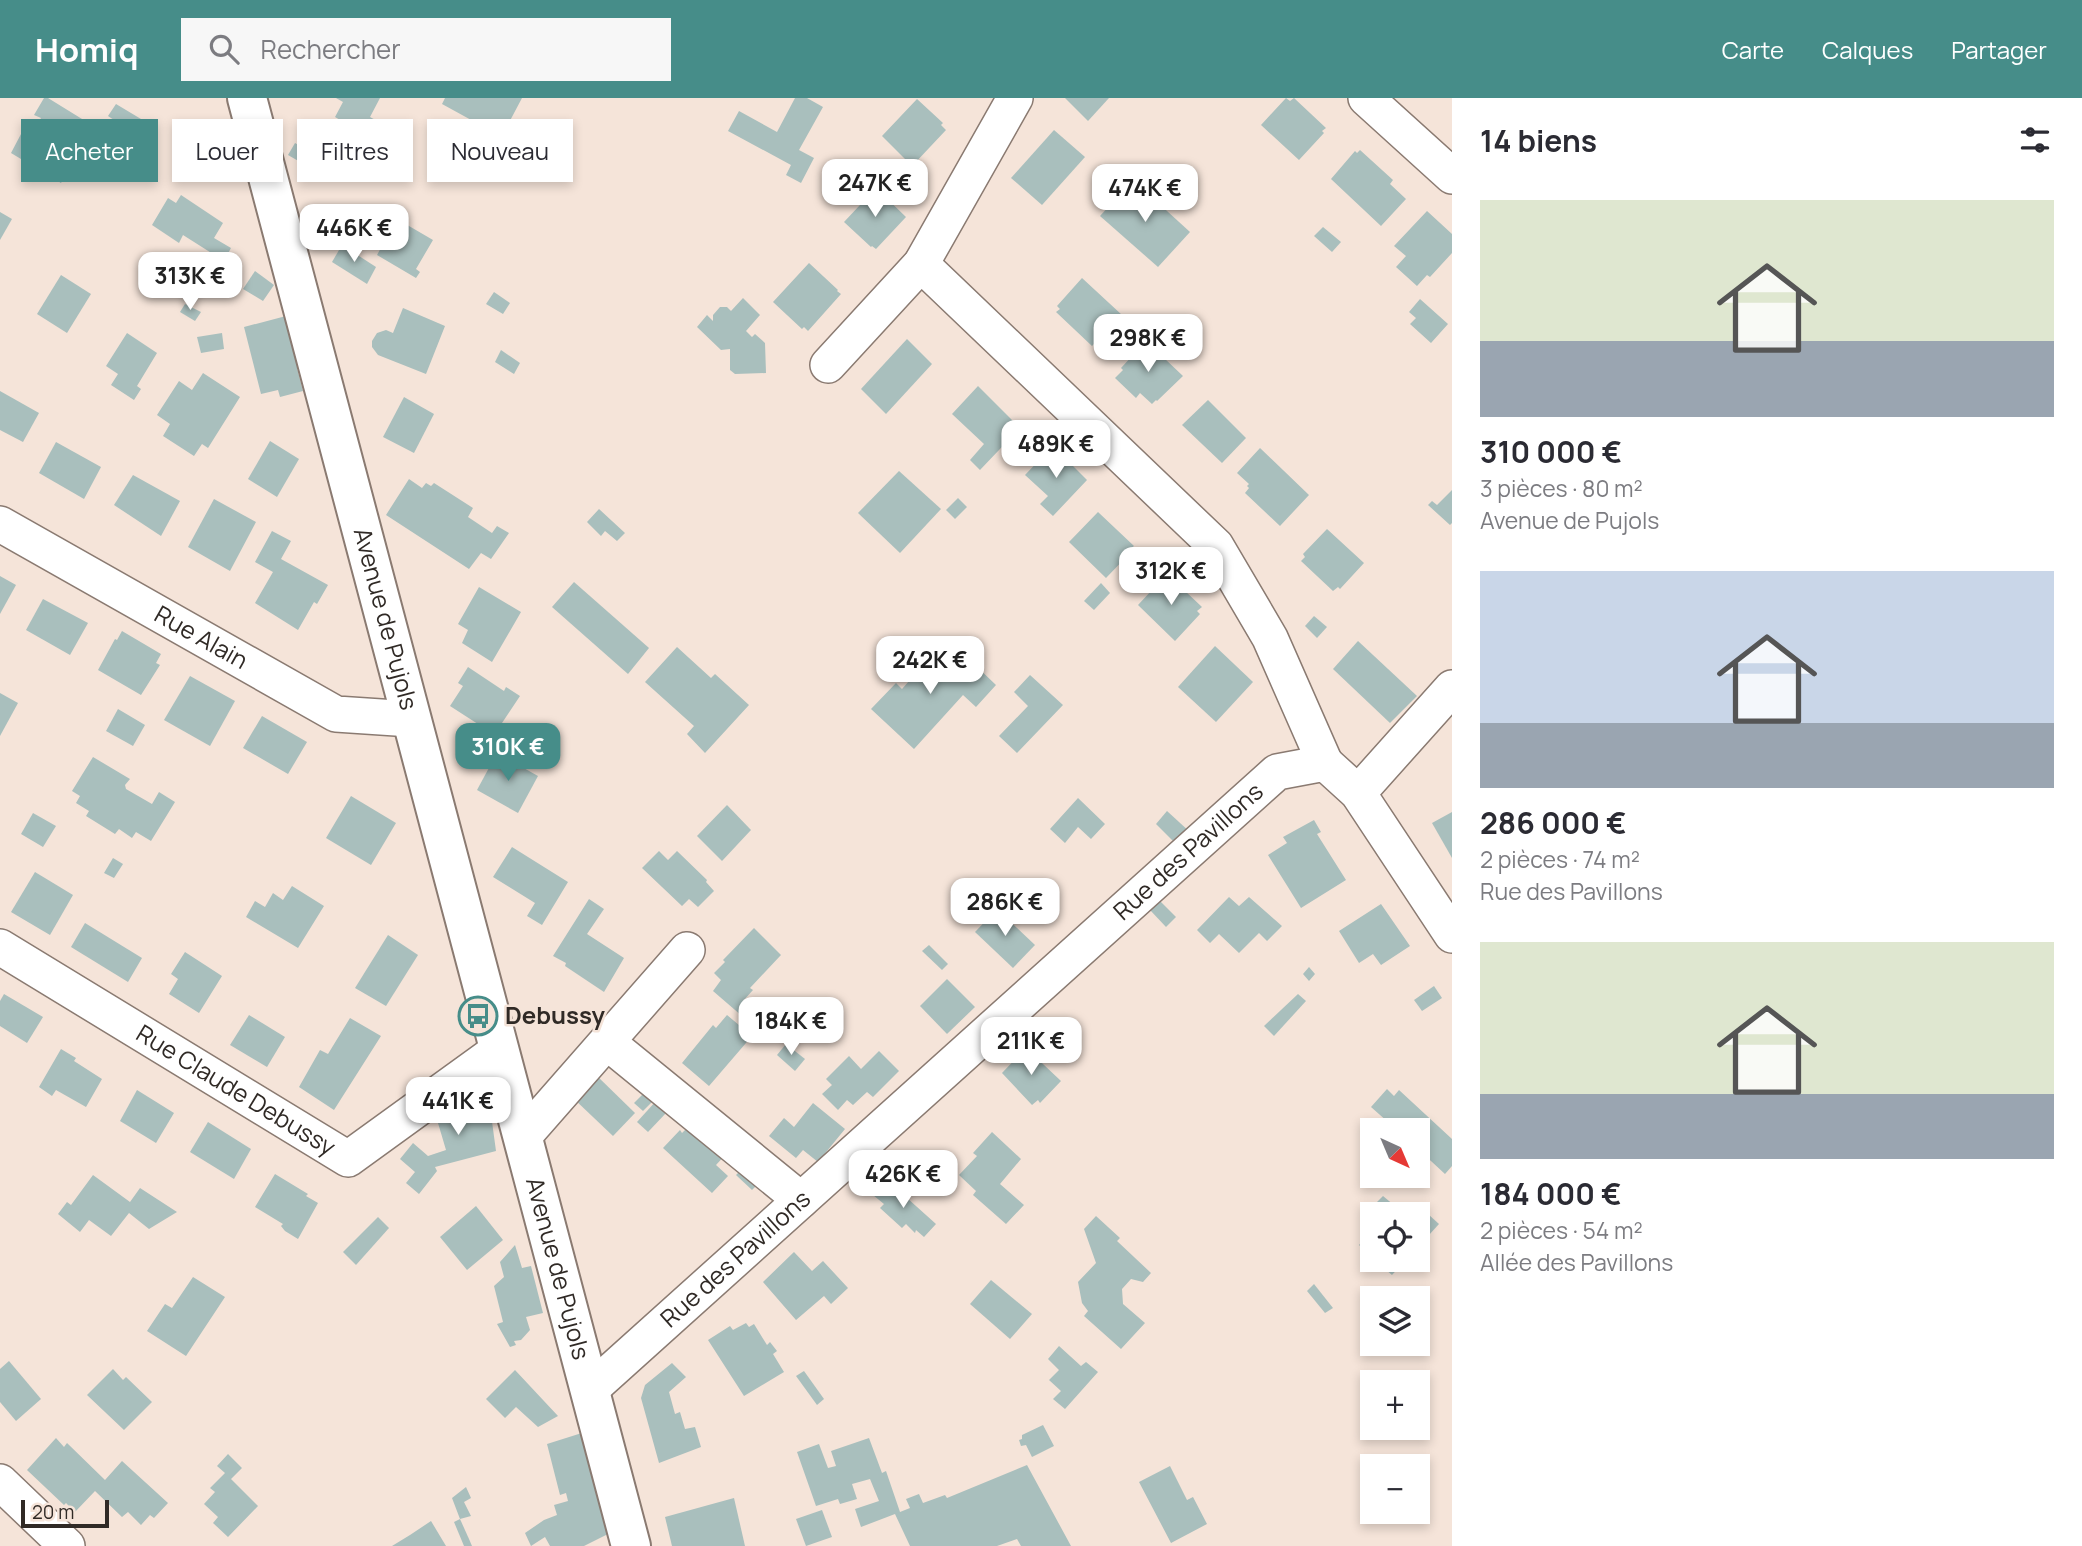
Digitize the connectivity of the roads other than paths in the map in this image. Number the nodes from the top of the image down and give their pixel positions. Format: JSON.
{"nodes":[{"id":1,"x":247,"y":98,"type":"edge"},
{"id":2,"x":1015,"y":98,"type":"edge"},
{"id":3,"x":1366,"y":98,"type":"edge"},
{"id":4,"x":1452,"y":176,"type":"edge"},
{"id":5,"x":921,"y":264,"type":"junction"},
{"id":6,"x":828,"y":365,"type":"dead end"},
{"id":7,"x":0,"y":524,"type":"edge"},
{"id":8,"x":1452,"y":688,"type":"edge"},
{"id":9,"x":411,"y":719,"type":"junction"},
{"id":10,"x":1325,"y":763,"type":"junction"},
{"id":11,"x":1358,"y":793,"type":"junction"},
{"id":12,"x":1452,"y":936,"type":"edge"},
{"id":13,"x":0,"y":947,"type":"edge"},
{"id":14,"x":687,"y":950,"type":"dead end"},
{"id":15,"x":607,"y":1042,"type":"junction"},
{"id":16,"x":500,"y":1049,"type":"junction"},
{"id":17,"x":523,"y":1137,"type":"junction"},
{"id":18,"x":802,"y":1200,"type":"junction"},
{"id":19,"x":590,"y":1390,"type":"junction"},
{"id":20,"x":0,"y":1482,"type":"edge"},
{"id":21,"x":67,"y":1546,"type":"edge"},
{"id":22,"x":631,"y":1546,"type":"edge"}],
"edges":[{"from":1,"to":9,"type":"main road","name":"Avenue de Pujols"},
{"from":2,"to":5,"type":"street"},
{"from":3,"to":4,"type":"street"},
{"from":5,"to":6,"type":"street"},
{"from":5,"to":10,"type":"street"},
{"from":7,"to":9,"type":"street","name":"Rue Alain"},
{"from":8,"to":11,"type":"street"},
{"from":9,"to":16,"type":"main road","name":"Avenue de Pujols"},
{"from":10,"to":11,"type":"street"},
{"from":10,"to":18,"type":"street","name":"Rue des Pavillons"},
{"from":11,"to":12,"type":"street"},
{"from":13,"to":16,"type":"street","name":"Rue Claude Debussy"},
{"from":14,"to":15,"type":"street"},
{"from":15,"to":17,"type":"street"},
{"from":15,"to":18,"type":"street"},
{"from":16,"to":17,"type":"main road","name":"Avenue de Pujols"},
{"from":17,"to":19,"type":"main road","name":"Avenue de Pujols"},
{"from":18,"to":19,"type":"street","name":"Rue des Pavillons"},
{"from":19,"to":22,"type":"main road","name":"Avenue de Pujols"},
{"from":20,"to":21,"type":"street"}]}
